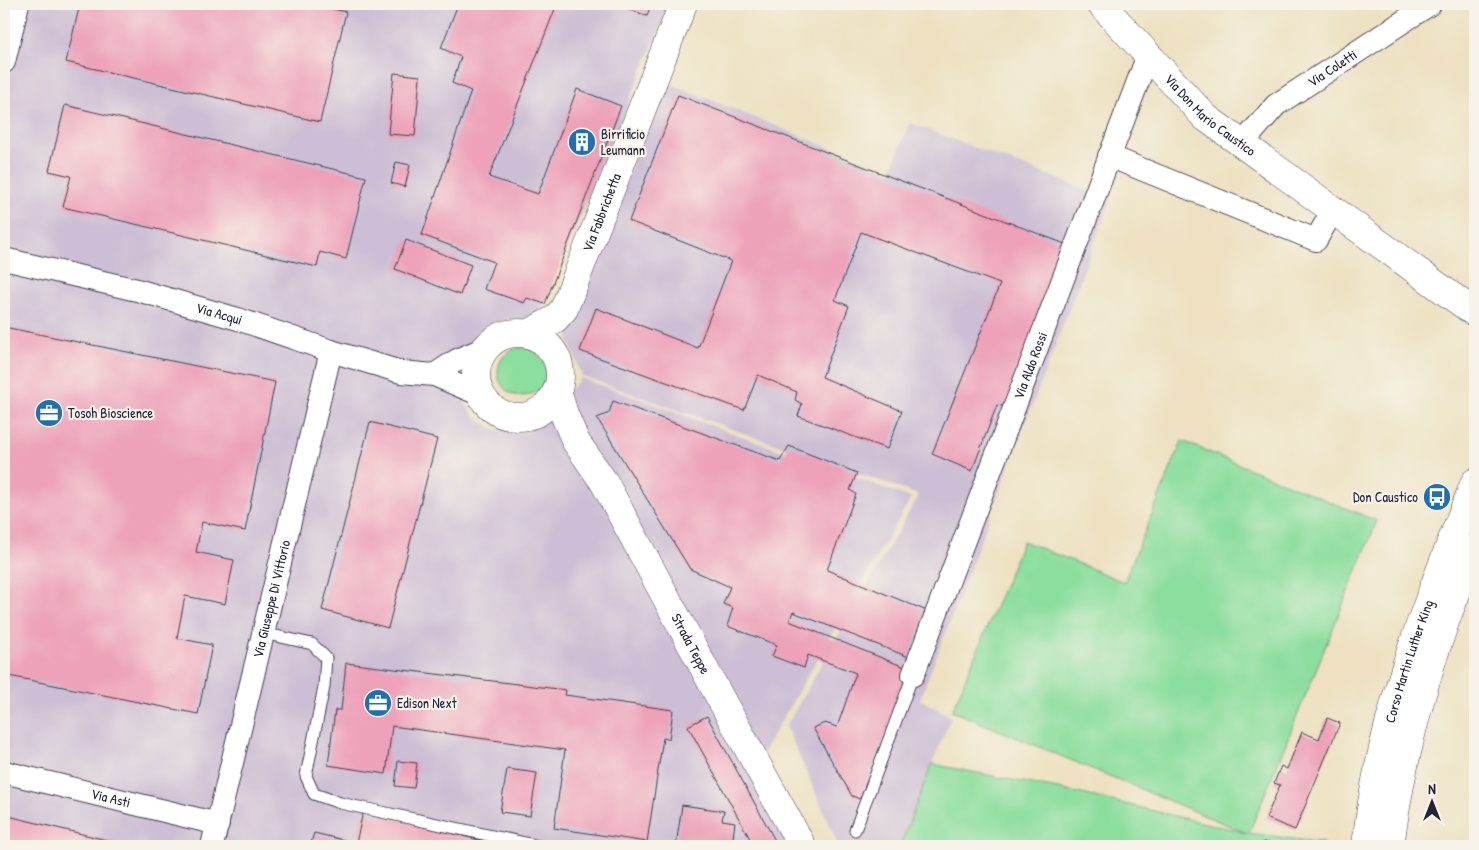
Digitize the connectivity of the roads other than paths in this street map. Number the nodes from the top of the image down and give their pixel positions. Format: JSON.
{"nodes":[{"id":1,"x":18,"y":4,"type":"edge"},
{"id":2,"x":683,"y":4,"type":"edge"},
{"id":3,"x":1101,"y":4,"type":"edge"},
{"id":4,"x":1430,"y":4,"type":"edge"},
{"id":5,"x":1148,"y":55,"type":"junction"},
{"id":6,"x":4,"y":62,"type":"edge"},
{"id":7,"x":1242,"y":144,"type":"junction"},
{"id":8,"x":1109,"y":156,"type":"junction"},
{"id":9,"x":1333,"y":210,"type":"junction"},
{"id":10,"x":4,"y":259,"type":"edge"},
{"id":11,"x":564,"y":309,"type":"junction"},
{"id":12,"x":1475,"y":313,"type":"edge"},
{"id":13,"x":528,"y":334,"type":"junction"},
{"id":14,"x":485,"y":348,"type":"junction"},
{"id":15,"x":331,"y":352,"type":"junction"},
{"id":16,"x":557,"y":357,"type":"junction"},
{"id":17,"x":434,"y":375,"type":"junction"},
{"id":18,"x":557,"y":390,"type":"junction"},
{"id":19,"x":481,"y":395,"type":"junction"},
{"id":20,"x":535,"y":414,"type":"junction"},
{"id":21,"x":576,"y":442,"type":"junction"},
{"id":22,"x":1475,"y":482,"type":"edge"},
{"id":23,"x":1475,"y":548,"type":"edge"},
{"id":24,"x":263,"y":633,"type":"junction"},
{"id":25,"x":913,"y":675,"type":"joint"},
{"id":26,"x":4,"y":772,"type":"edge"},
{"id":27,"x":218,"y":824,"type":"junction"},
{"id":28,"x":855,"y":830,"type":"dead end"},
{"id":29,"x":212,"y":846,"type":"edge"},
{"id":30,"x":539,"y":846,"type":"edge"},
{"id":31,"x":802,"y":846,"type":"edge"},
{"id":32,"x":1366,"y":846,"type":"edge"},
{"id":33,"x":1390,"y":846,"type":"edge"}],
"edges":[{"from":1,"to":6,"type":"street"},
{"from":2,"to":11,"type":"street","name":"Via Fabbrichetta"},
{"from":3,"to":5,"type":"street","name":"Via Don Mario Caustico"},
{"from":4,"to":7,"type":"street","name":"Via Coletti"},
{"from":5,"to":7,"type":"street","name":"Via Don Mario Caustico"},
{"from":5,"to":8,"type":"street","name":"Via Aldo Rossi"},
{"from":7,"to":9,"type":"street","name":"Via Don Mario Caustico"},
{"from":8,"to":9,"type":"street"},
{"from":8,"to":25,"type":"street","name":"Via Aldo Rossi"},
{"from":9,"to":12,"type":"street","name":"Via Don Mario Caustico"},
{"from":10,"to":15,"type":"street","name":"Via Acqui"},
{"from":11,"to":13,"type":"street"},
{"from":11,"to":16,"type":"street","name":"Via Fabbrichetta"},
{"from":13,"to":14,"type":"street"},
{"from":13,"to":16,"type":"street"},
{"from":14,"to":17,"type":"street"},
{"from":14,"to":19,"type":"street"},
{"from":15,"to":17,"type":"street","name":"Via Acqui"},
{"from":15,"to":24,"type":"street","name":"Via Giuseppe Di Vittorio"},
{"from":16,"to":18,"type":"street"},
{"from":17,"to":19,"type":"street","name":"Via Acqui"},
{"from":18,"to":20,"type":"street"},
{"from":18,"to":21,"type":"street","name":"Strada Teppe"},
{"from":19,"to":20,"type":"street","name":"Via Acqui"},
{"from":20,"to":21,"type":"street","name":"Strada Teppe"},
{"from":21,"to":31,"type":"street","name":"Strada Teppe"},
{"from":22,"to":32,"type":"street","name":"Corso Martin Luther King"},
{"from":23,"to":33,"type":"street","name":"Corso Martin Luther King"},
{"from":24,"to":27,"type":"street","name":"Via Giuseppe Di Vittorio"},
{"from":24,"to":30,"type":"lane"},
{"from":25,"to":28,"type":"lane"},
{"from":26,"to":27,"type":"street","name":"Via Asti"},
{"from":27,"to":29,"type":"street","name":"Via Giuseppe Di Vittorio"}]}
